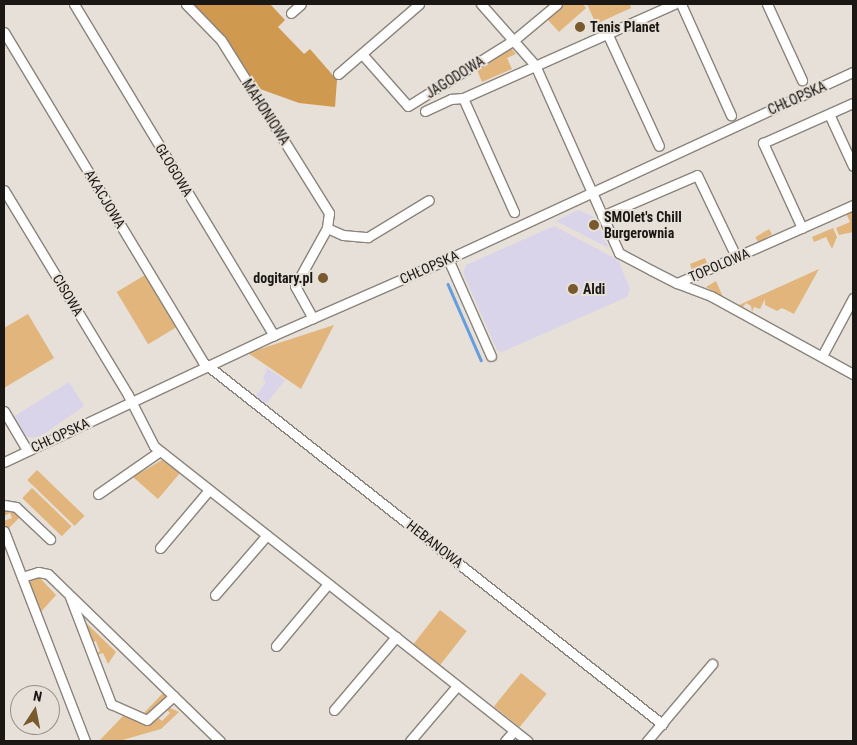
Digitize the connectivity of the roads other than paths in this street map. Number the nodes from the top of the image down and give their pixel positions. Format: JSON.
{"nodes":[{"id":1,"x":74,"y":4,"type":"edge"},
{"id":2,"x":186,"y":4,"type":"edge"},
{"id":3,"x":302,"y":4,"type":"edge"},
{"id":4,"x":419,"y":4,"type":"edge"},
{"id":5,"x":481,"y":4,"type":"edge"},
{"id":6,"x":556,"y":4,"type":"edge"},
{"id":7,"x":674,"y":4,"type":"edge"},
{"id":8,"x":681,"y":4,"type":"edge"},
{"id":9,"x":767,"y":4,"type":"edge"},
{"id":10,"x":290,"y":13,"type":"dead end"},
{"id":11,"x":4,"y":32,"type":"edge"},
{"id":12,"x":607,"y":33,"type":"junction"},
{"id":13,"x":514,"y":40,"type":"junction"},
{"id":14,"x":362,"y":54,"type":"junction"},
{"id":15,"x":535,"y":66,"type":"junction"},
{"id":16,"x":853,"y":72,"type":"edge"},
{"id":17,"x":338,"y":74,"type":"dead end"},
{"id":18,"x":802,"y":80,"type":"dead end"},
{"id":19,"x":463,"y":98,"type":"junction"},
{"id":20,"x":853,"y":103,"type":"edge"},
{"id":21,"x":425,"y":111,"type":"dead end"},
{"id":22,"x":829,"y":114,"type":"junction"},
{"id":23,"x":731,"y":115,"type":"dead end"},
{"id":24,"x":659,"y":146,"type":"dead end"},
{"id":25,"x":853,"y":166,"type":"edge"},
{"id":26,"x":4,"y":190,"type":"edge"},
{"id":27,"x":592,"y":191,"type":"junction"},
{"id":28,"x":429,"y":200,"type":"dead end"},
{"id":29,"x":853,"y":205,"type":"edge"},
{"id":30,"x":514,"y":212,"type":"dead end"},
{"id":31,"x":602,"y":216,"type":"junction"},
{"id":32,"x":327,"y":228,"type":"junction"},
{"id":33,"x":802,"y":228,"type":"junction"},
{"id":34,"x":733,"y":250,"type":"dead end"},
{"id":35,"x":448,"y":259,"type":"junction"},
{"id":36,"x":677,"y":283,"type":"junction"},
{"id":37,"x":853,"y":298,"type":"edge"},
{"id":38,"x":313,"y":318,"type":"junction"},
{"id":39,"x":274,"y":335,"type":"junction"},
{"id":40,"x":491,"y":356,"type":"dead end"},
{"id":41,"x":822,"y":356,"type":"junction"},
{"id":42,"x":208,"y":366,"type":"junction"},
{"id":43,"x":853,"y":374,"type":"edge"},
{"id":44,"x":131,"y":401,"type":"junction"},
{"id":45,"x":4,"y":411,"type":"edge"},
{"id":46,"x":27,"y":450,"type":"junction"},
{"id":47,"x":160,"y":451,"type":"junction"},
{"id":48,"x":4,"y":462,"type":"edge"},
{"id":49,"x":209,"y":490,"type":"junction"},
{"id":50,"x":98,"y":494,"type":"dead end"},
{"id":51,"x":4,"y":505,"type":"edge"},
{"id":52,"x":4,"y":531,"type":"edge"},
{"id":53,"x":267,"y":535,"type":"junction"},
{"id":54,"x":50,"y":539,"type":"dead end"},
{"id":55,"x":160,"y":548,"type":"dead end"},
{"id":56,"x":22,"y":577,"type":"junction"},
{"id":57,"x":328,"y":584,"type":"junction"},
{"id":58,"x":69,"y":595,"type":"junction"},
{"id":59,"x":215,"y":595,"type":"dead end"},
{"id":60,"x":396,"y":637,"type":"junction"},
{"id":61,"x":276,"y":646,"type":"dead end"},
{"id":62,"x":712,"y":664,"type":"dead end"},
{"id":63,"x":457,"y":686,"type":"junction"},
{"id":64,"x":174,"y":696,"type":"junction"},
{"id":65,"x":334,"y":710,"type":"dead end"},
{"id":66,"x":662,"y":724,"type":"junction"},
{"id":67,"x":514,"y":731,"type":"junction"},
{"id":68,"x":214,"y":739,"type":"edge"},
{"id":69,"x":84,"y":741,"type":"edge"},
{"id":70,"x":410,"y":741,"type":"edge"},
{"id":71,"x":505,"y":741,"type":"edge"},
{"id":72,"x":527,"y":741,"type":"edge"},
{"id":73,"x":647,"y":741,"type":"edge"}],
"edges":[{"from":1,"to":39,"type":"street","name":"GŁOGOWA"},
{"from":2,"to":32,"type":"street","name":"MAHONIOWA"},
{"from":3,"to":10,"type":"street"},
{"from":4,"to":14,"type":"street"},
{"from":5,"to":13,"type":"street","name":"TOPOLOWA"},
{"from":6,"to":13,"type":"street","name":"JAGODOWA"},
{"from":7,"to":12,"type":"street"},
{"from":8,"to":23,"type":"street"},
{"from":9,"to":18,"type":"street"},
{"from":11,"to":42,"type":"street","name":"AKACJOWA"},
{"from":12,"to":15,"type":"street"},
{"from":12,"to":24,"type":"street"},
{"from":13,"to":14,"type":"street","name":"JAGODOWA"},
{"from":13,"to":15,"type":"street","name":"TOPOLOWA"},
{"from":14,"to":17,"type":"street"},
{"from":15,"to":19,"type":"street"},
{"from":15,"to":27,"type":"street","name":"TOPOLOWA"},
{"from":16,"to":27,"type":"street","name":"CHŁOPSKA"},
{"from":19,"to":21,"type":"street"},
{"from":19,"to":30,"type":"street"},
{"from":20,"to":22,"type":"street"},
{"from":22,"to":25,"type":"street"},
{"from":22,"to":33,"type":"street"},
{"from":26,"to":44,"type":"street","name":"CISOWA"},
{"from":27,"to":31,"type":"street","name":"TOPOLOWA"},
{"from":27,"to":35,"type":"street","name":"CHŁOPSKA"},
{"from":28,"to":32,"type":"street"},
{"from":29,"to":33,"type":"street","name":"TOPOLOWA"},
{"from":31,"to":34,"type":"street","name":"TOPOLOWA"},
{"from":31,"to":36,"type":"street","name":"TOPOLOWA"},
{"from":32,"to":38,"type":"street"},
{"from":33,"to":36,"type":"street","name":"TOPOLOWA"},
{"from":35,"to":38,"type":"street","name":"CHŁOPSKA"},
{"from":35,"to":40,"type":"street"},
{"from":36,"to":41,"type":"street"},
{"from":37,"to":41,"type":"street"},
{"from":38,"to":39,"type":"street","name":"CHŁOPSKA"},
{"from":39,"to":42,"type":"street","name":"CHŁOPSKA"},
{"from":41,"to":43,"type":"street"},
{"from":42,"to":44,"type":"street","name":"CHŁOPSKA"},
{"from":42,"to":66,"type":"street","name":"HEBANOWA"},
{"from":44,"to":46,"type":"street","name":"CHŁOPSKA"},
{"from":44,"to":47,"type":"street","name":"CISOWA"},
{"from":45,"to":46,"type":"street"},
{"from":46,"to":48,"type":"street","name":"CHŁOPSKA"},
{"from":47,"to":49,"type":"street"},
{"from":47,"to":50,"type":"street"},
{"from":49,"to":53,"type":"street"},
{"from":49,"to":55,"type":"street"},
{"from":51,"to":54,"type":"street"},
{"from":52,"to":56,"type":"street"},
{"from":53,"to":57,"type":"street"},
{"from":53,"to":59,"type":"street"},
{"from":56,"to":58,"type":"street"},
{"from":56,"to":69,"type":"street"},
{"from":57,"to":60,"type":"street"},
{"from":57,"to":61,"type":"street"},
{"from":58,"to":64,"type":"street"},
{"from":58,"to":64,"type":"street"},
{"from":60,"to":63,"type":"street"},
{"from":60,"to":65,"type":"street"},
{"from":62,"to":66,"type":"street"},
{"from":63,"to":67,"type":"street"},
{"from":63,"to":70,"type":"street"},
{"from":64,"to":68,"type":"street"},
{"from":66,"to":73,"type":"street"},
{"from":67,"to":71,"type":"street"},
{"from":67,"to":72,"type":"street"}]}
